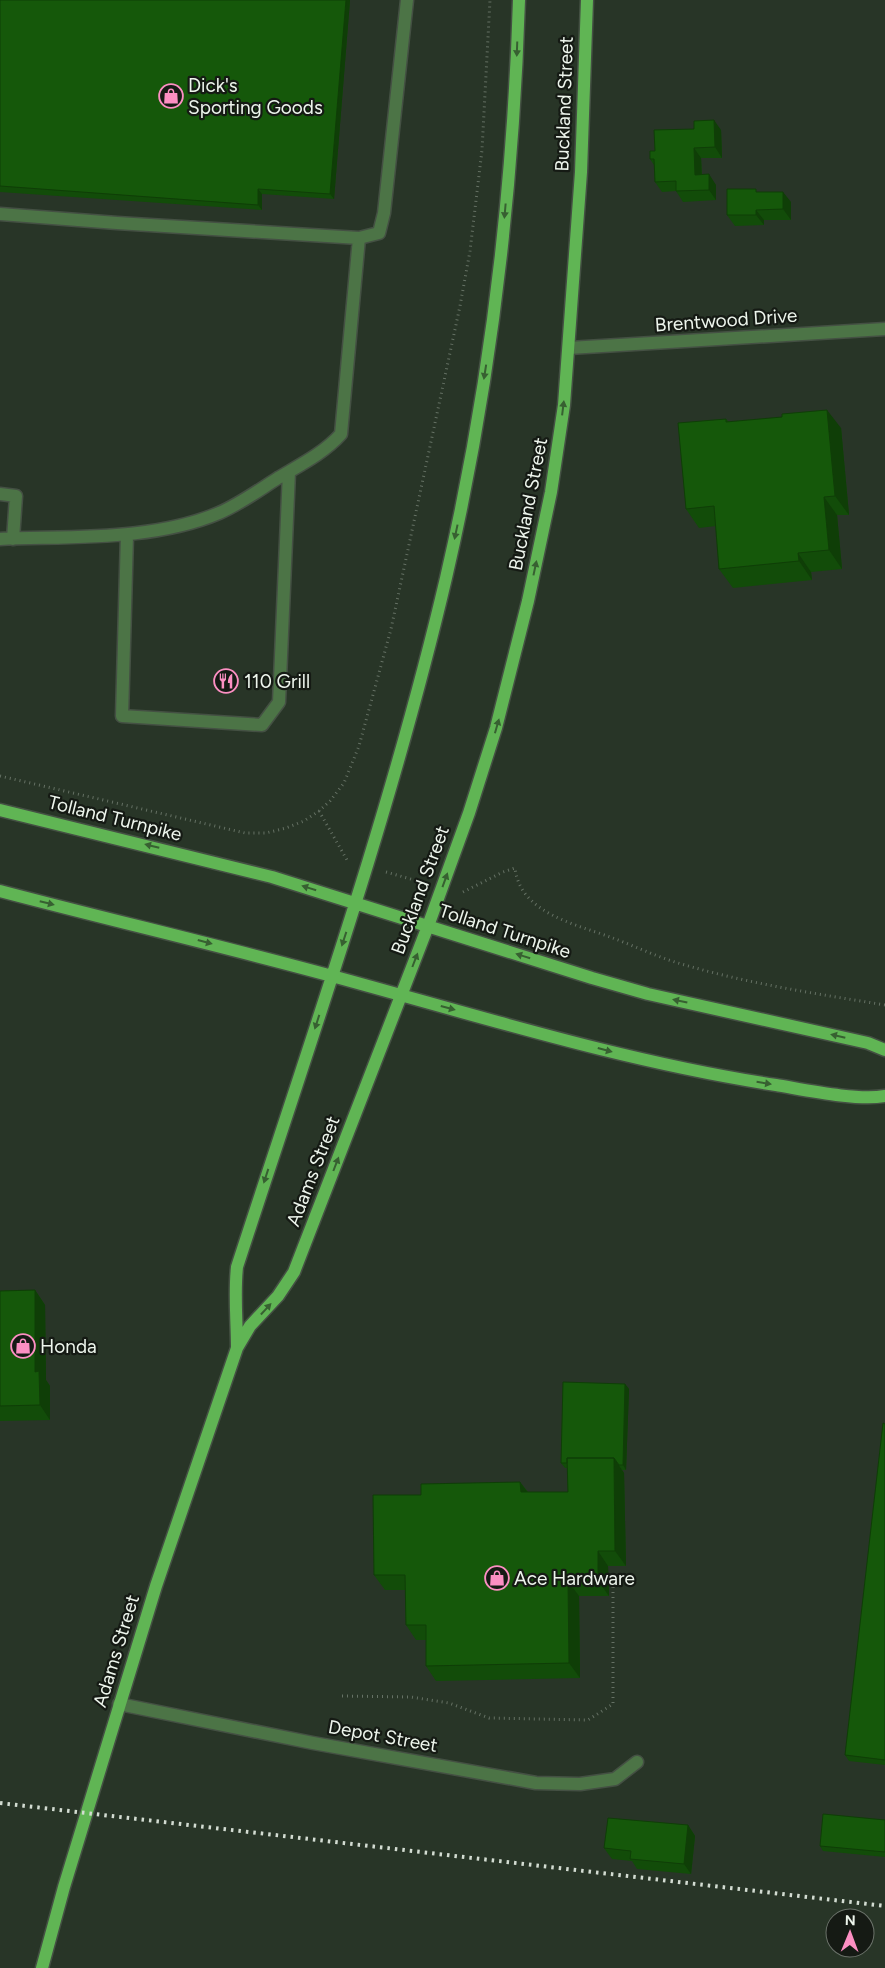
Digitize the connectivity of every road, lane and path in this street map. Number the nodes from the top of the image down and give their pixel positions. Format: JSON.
{"nodes":[{"id":1,"x":407,"y":0,"type":"edge"},
{"id":2,"x":490,"y":0,"type":"edge"},
{"id":3,"x":518,"y":0,"type":"edge"},
{"id":4,"x":586,"y":0,"type":"edge"},
{"id":5,"x":0,"y":214,"type":"edge"},
{"id":6,"x":359,"y":238,"type":"junction"},
{"id":7,"x":885,"y":329,"type":"edge"},
{"id":8,"x":569,"y":348,"type":"junction"},
{"id":9,"x":289,"y":472,"type":"junction"},
{"id":10,"x":0,"y":494,"type":"edge"},
{"id":11,"x":127,"y":535,"type":"junction"},
{"id":12,"x":0,"y":539,"type":"edge"},
{"id":13,"x":13,"y":539,"type":"junction"},
{"id":14,"x":0,"y":776,"type":"edge"},
{"id":15,"x":0,"y":810,"type":"edge"},
{"id":16,"x":319,"y":811,"type":"junction"},
{"id":17,"x":367,"y":867,"type":"junction"},
{"id":18,"x":442,"y":887,"type":"junction"},
{"id":19,"x":0,"y":891,"type":"edge"},
{"id":20,"x":356,"y":902,"type":"junction"},
{"id":21,"x":428,"y":926,"type":"junction"},
{"id":22,"x":332,"y":976,"type":"junction"},
{"id":23,"x":401,"y":995,"type":"junction"},
{"id":24,"x":885,"y":1006,"type":"edge"},
{"id":25,"x":885,"y":1050,"type":"edge"},
{"id":26,"x":885,"y":1096,"type":"edge"},
{"id":27,"x":237,"y":1348,"type":"junction"},
{"id":28,"x":613,"y":1582,"type":"dead end"},
{"id":29,"x":342,"y":1696,"type":"dead end"},
{"id":30,"x":119,"y":1704,"type":"junction"},
{"id":31,"x":637,"y":1762,"type":"dead end"},
{"id":32,"x":42,"y":1968,"type":"edge"}],
"edges":[{"from":1,"to":6,"type":"street"},
{"from":2,"to":16,"type":"path"},
{"from":3,"to":17,"type":"main road","one_way":true},
{"from":4,"to":8,"type":"main road","name":"Buckland Street"},
{"from":5,"to":6,"type":"street"},
{"from":6,"to":9,"type":"street"},
{"from":7,"to":8,"type":"street","name":"Brentwood Drive"},
{"from":18,"to":8,"type":"main road","name":"Buckland Street","one_way":true},
{"from":9,"to":11,"type":"street"},
{"from":9,"to":11,"type":"street"},
{"from":10,"to":13,"type":"street"},
{"from":11,"to":13,"type":"street"},
{"from":12,"to":13,"type":"street"},
{"from":14,"to":16,"type":"path"},
{"from":20,"to":15,"type":"main road","name":"Tolland Turnpike","one_way":true},
{"from":16,"to":17,"type":"path"},
{"from":17,"to":18,"type":"path"},
{"from":17,"to":20,"type":"main road"},
{"from":18,"to":21,"type":"main road","name":"Buckland Street"},
{"from":18,"to":24,"type":"path"},
{"from":19,"to":22,"type":"main road","one_way":true},
{"from":20,"to":21,"type":"main road","name":"Tolland Turnpike"},
{"from":20,"to":22,"type":"main road","one_way":true},
{"from":23,"to":21,"type":"main road","name":"Buckland Street","one_way":true},
{"from":25,"to":21,"type":"main road","name":"Tolland Turnpike","one_way":true},
{"from":22,"to":23,"type":"main road"},
{"from":22,"to":27,"type":"main road","name":"Adams Street","one_way":true},
{"from":23,"to":26,"type":"main road","one_way":true},
{"from":27,"to":23,"type":"main road","name":"Adams Street","one_way":true},
{"from":27,"to":30,"type":"main road","name":"Adams Street"},
{"from":28,"to":29,"type":"path"},
{"from":30,"to":31,"type":"street","name":"Depot Street"},
{"from":30,"to":32,"type":"main road","name":"Adams Street"}]}
